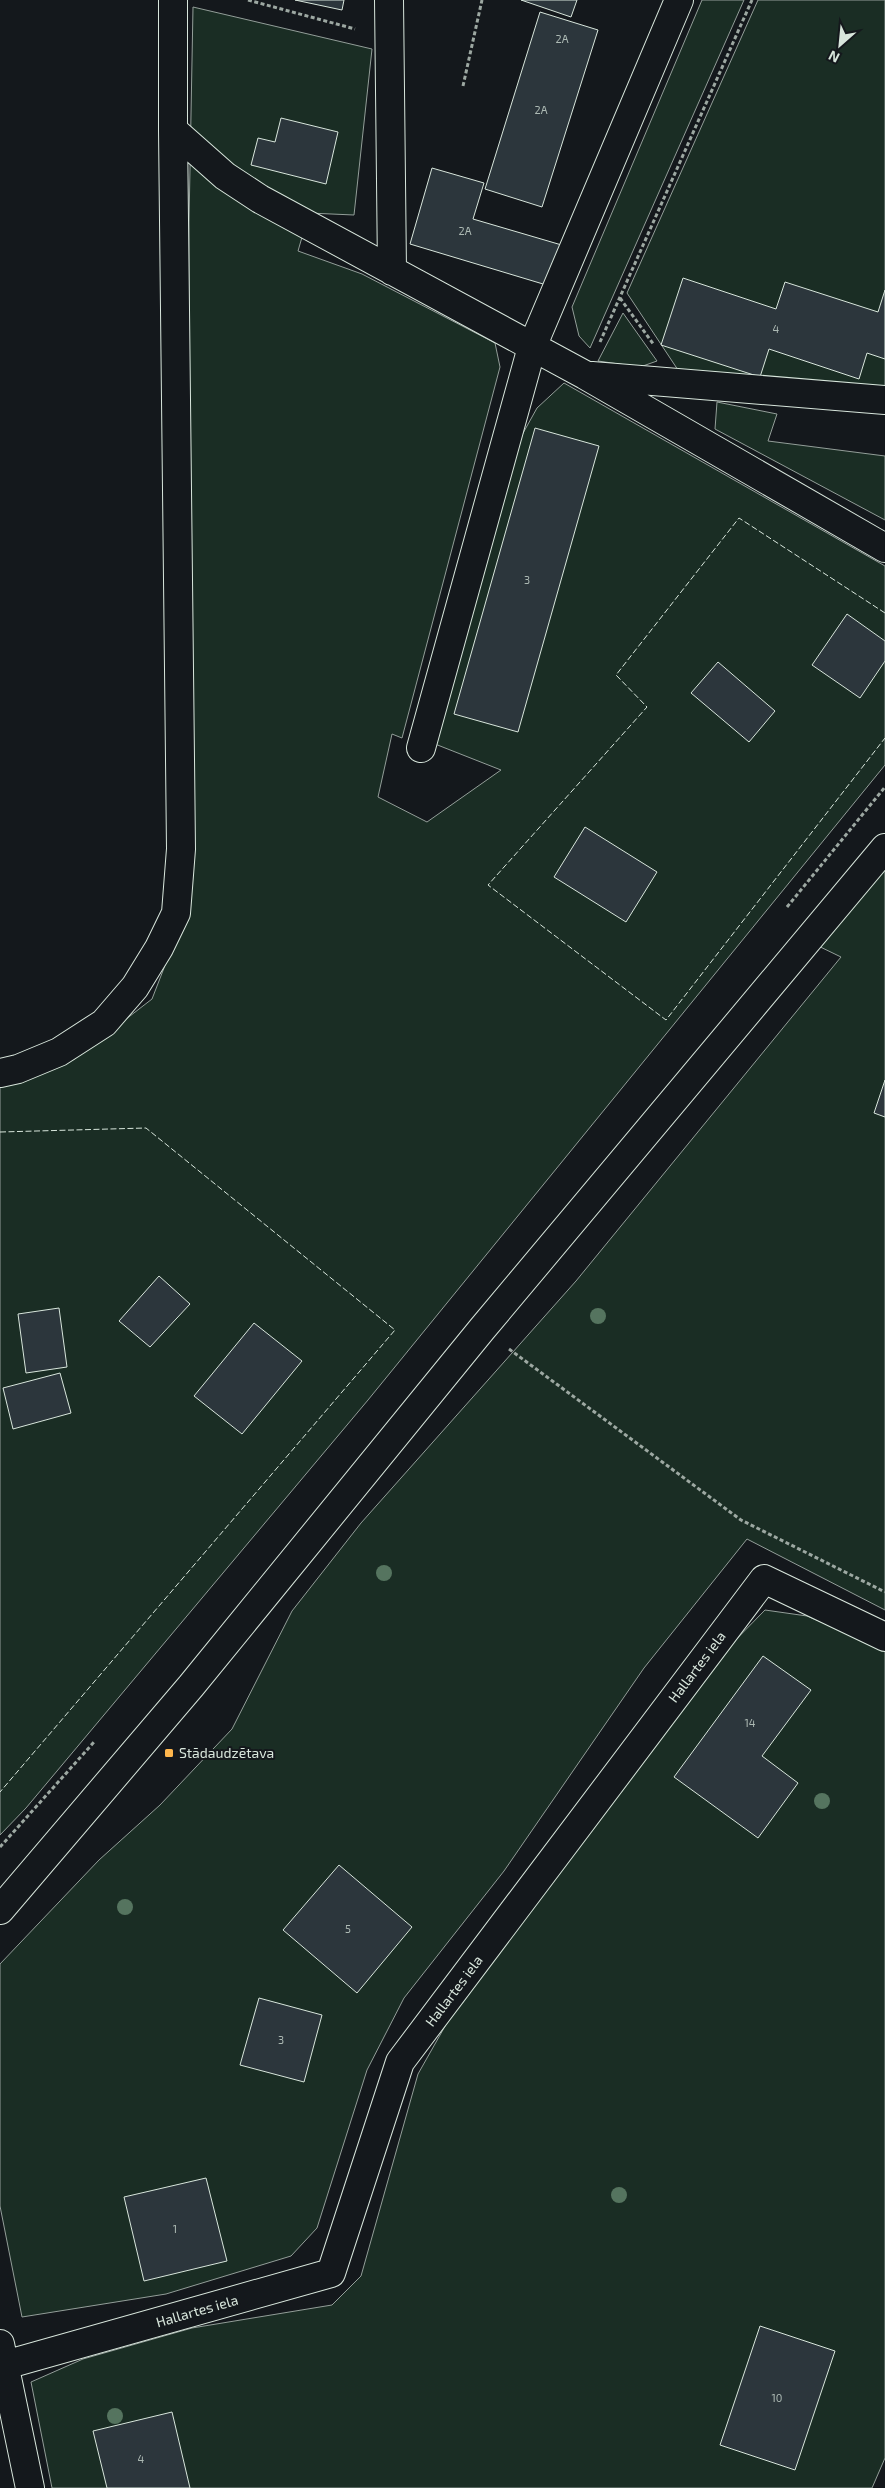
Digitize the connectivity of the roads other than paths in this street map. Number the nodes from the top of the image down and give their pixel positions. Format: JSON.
{"nodes":[{"id":1,"x":174,"y":0,"type":"edge"},
{"id":2,"x":389,"y":0,"type":"edge"},
{"id":3,"x":679,"y":0,"type":"edge"},
{"id":4,"x":173,"y":130,"type":"junction"},
{"id":5,"x":392,"y":271,"type":"junction"},
{"id":6,"x":532,"y":347,"type":"junction"},
{"id":7,"x":585,"y":376,"type":"junction"},
{"id":8,"x":885,"y":400,"type":"edge"},
{"id":9,"x":885,"y":548,"type":"edge"},
{"id":10,"x":421,"y":748,"type":"dead end"},
{"id":11,"x":885,"y":848,"type":"edge"},
{"id":12,"x":0,"y":1073,"type":"edge"},
{"id":13,"x":885,"y":1637,"type":"edge"},
{"id":14,"x":0,"y":1910,"type":"edge"},
{"id":15,"x":2,"y":2355,"type":"edge"},
{"id":16,"x":30,"y":2488,"type":"edge"}],
"edges":[{"from":1,"to":4,"type":"street"},
{"from":2,"to":5,"type":"street"},
{"from":3,"to":6,"type":"street"},
{"from":4,"to":5,"type":"street"},
{"from":4,"to":12,"type":"street"},
{"from":5,"to":6,"type":"street"},
{"from":6,"to":7,"type":"street"},
{"from":6,"to":10,"type":"street"},
{"from":7,"to":8,"type":"street"},
{"from":7,"to":9,"type":"street"},
{"from":11,"to":14,"type":"street"},
{"from":13,"to":15,"type":"street","name":"Hallartes iela"},
{"from":15,"to":16,"type":"street","name":"Hallartes iela"}]}
